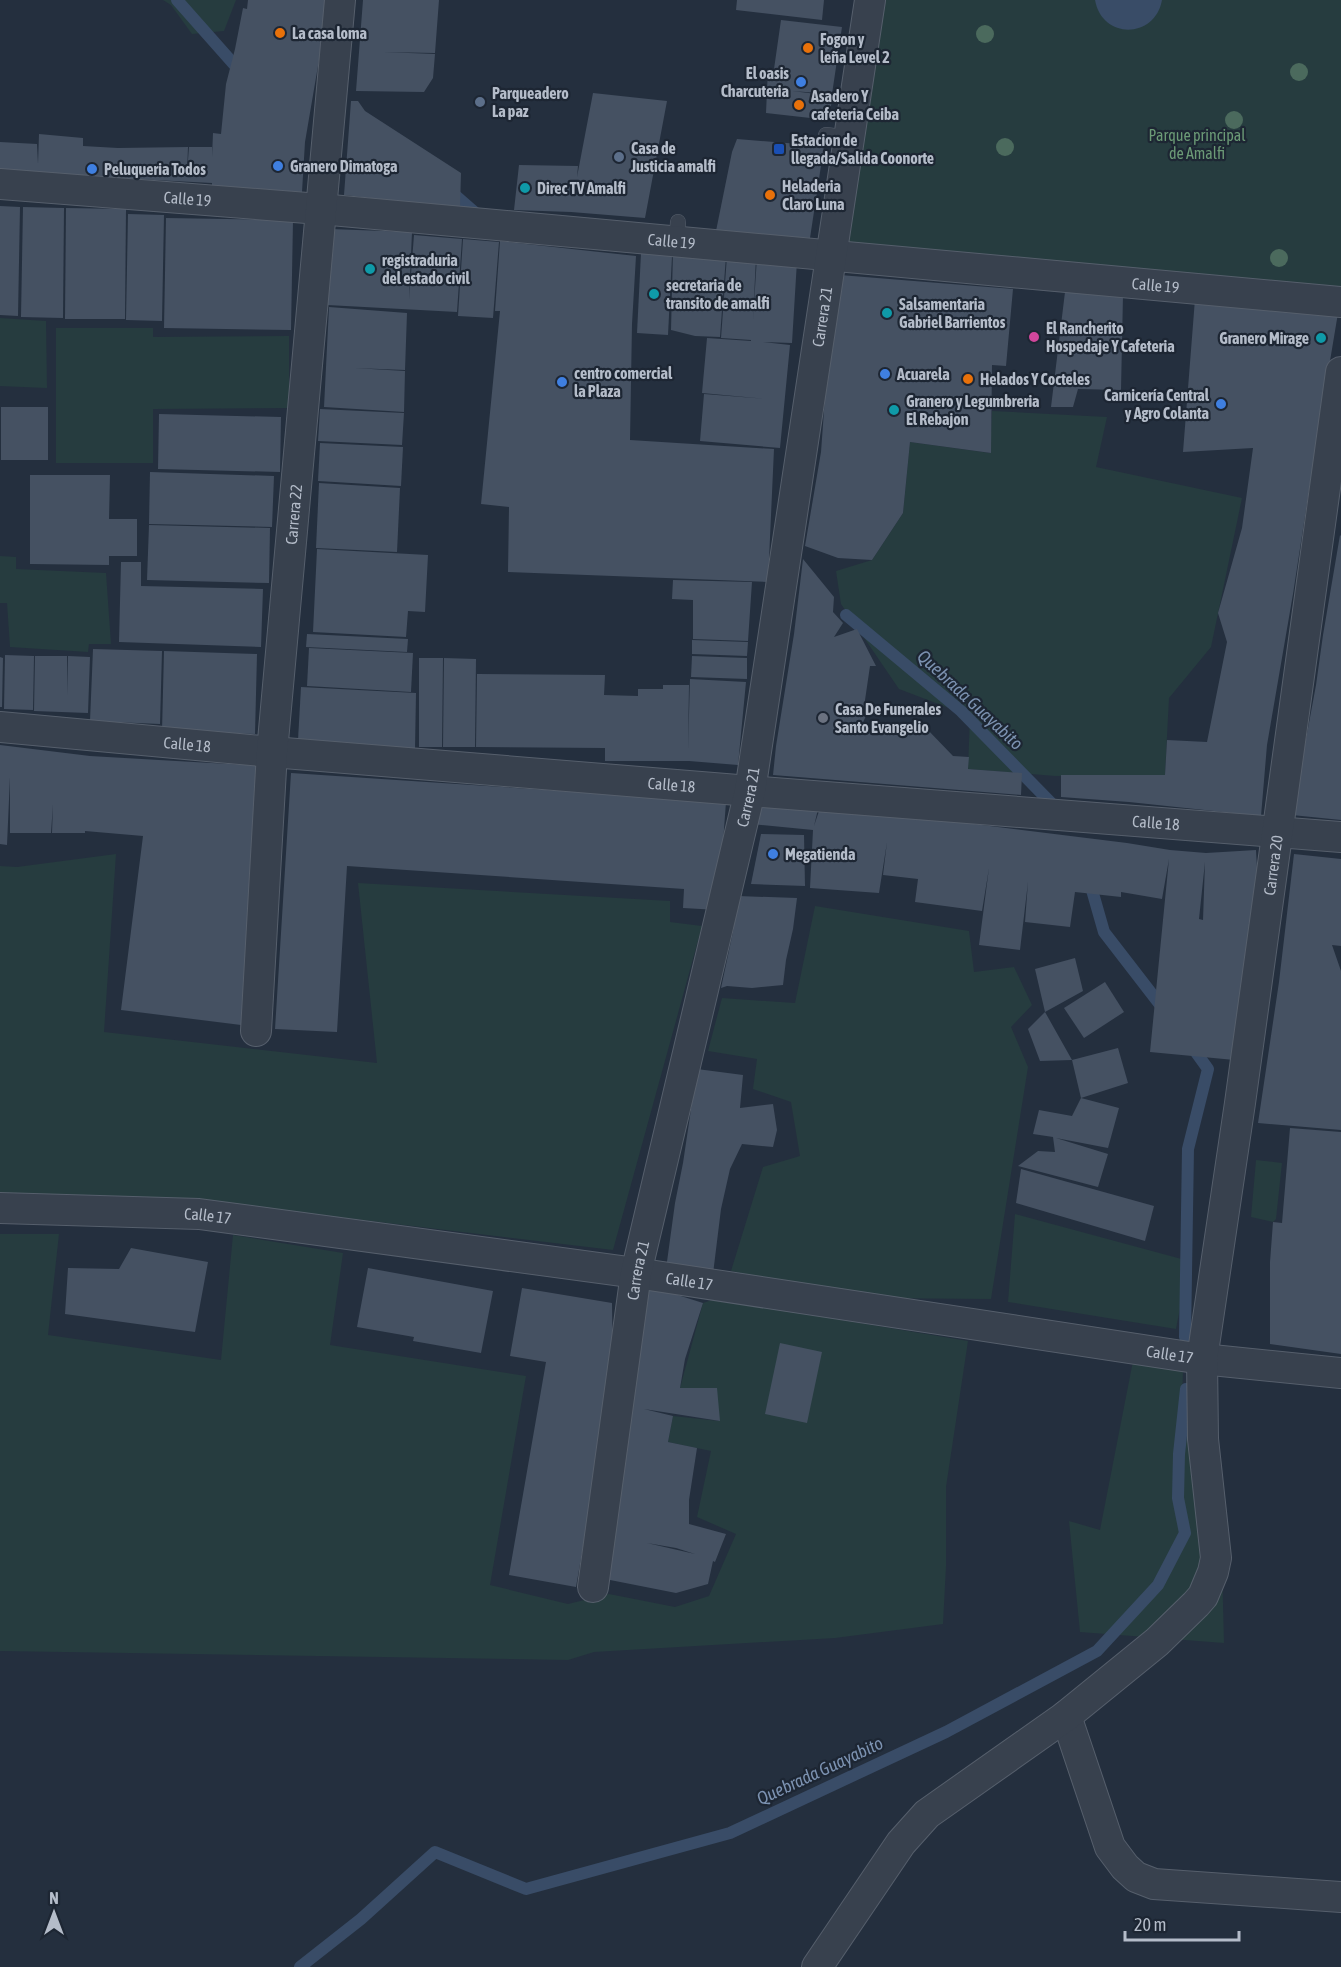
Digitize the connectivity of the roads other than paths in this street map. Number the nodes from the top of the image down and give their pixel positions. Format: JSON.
{"nodes":[{"id":1,"x":340,"y":0,"type":"edge"},
{"id":2,"x":870,"y":0,"type":"edge"},
{"id":3,"x":0,"y":184,"type":"edge"},
{"id":4,"x":320,"y":209,"type":"junction"},
{"id":5,"x":831,"y":255,"type":"junction"},
{"id":6,"x":1341,"y":302,"type":"edge"},
{"id":7,"x":1341,"y":372,"type":"edge"},
{"id":8,"x":0,"y":727,"type":"edge"},
{"id":9,"x":272,"y":752,"type":"junction"},
{"id":10,"x":750,"y":791,"type":"junction"},
{"id":11,"x":1278,"y":831,"type":"junction"},
{"id":12,"x":1341,"y":837,"type":"edge"},
{"id":13,"x":256,"y":1030,"type":"dead end"},
{"id":14,"x":0,"y":1208,"type":"edge"},
{"id":15,"x":636,"y":1273,"type":"junction"},
{"id":16,"x":1202,"y":1359,"type":"junction"},
{"id":17,"x":1341,"y":1373,"type":"edge"},
{"id":18,"x":593,"y":1587,"type":"dead end"},
{"id":19,"x":1066,"y":1716,"type":"junction"},
{"id":20,"x":1341,"y":1897,"type":"edge"},
{"id":21,"x":818,"y":1967,"type":"edge"}],
"edges":[{"from":1,"to":4,"type":"street","name":"Carrera 22"},
{"from":2,"to":5,"type":"street","name":"Carrera 21"},
{"from":3,"to":4,"type":"street","name":"Calle 19"},
{"from":4,"to":5,"type":"street","name":"Calle 19"},
{"from":4,"to":9,"type":"street","name":"Carrera 22"},
{"from":5,"to":6,"type":"street","name":"Calle 19"},
{"from":5,"to":10,"type":"street","name":"Carrera 21"},
{"from":7,"to":11,"type":"street","name":"Carrera 20"},
{"from":8,"to":9,"type":"street","name":"Calle 18"},
{"from":9,"to":10,"type":"street","name":"Calle 18"},
{"from":9,"to":13,"type":"street","name":"Carrera 22"},
{"from":10,"to":11,"type":"street","name":"Calle 18"},
{"from":10,"to":15,"type":"street","name":"Carrera 21"},
{"from":11,"to":12,"type":"street","name":"Calle 18"},
{"from":11,"to":16,"type":"street","name":"Carrera 20"},
{"from":14,"to":15,"type":"street","name":"Calle 17"},
{"from":15,"to":16,"type":"street","name":"Calle 17"},
{"from":15,"to":18,"type":"street","name":"Carrera 21"},
{"from":16,"to":17,"type":"street","name":"Calle 17"},
{"from":16,"to":19,"type":"street","name":"Carrera 20"},
{"from":19,"to":20,"type":"street"},
{"from":19,"to":21,"type":"street","name":"Carrera 20"}]}
